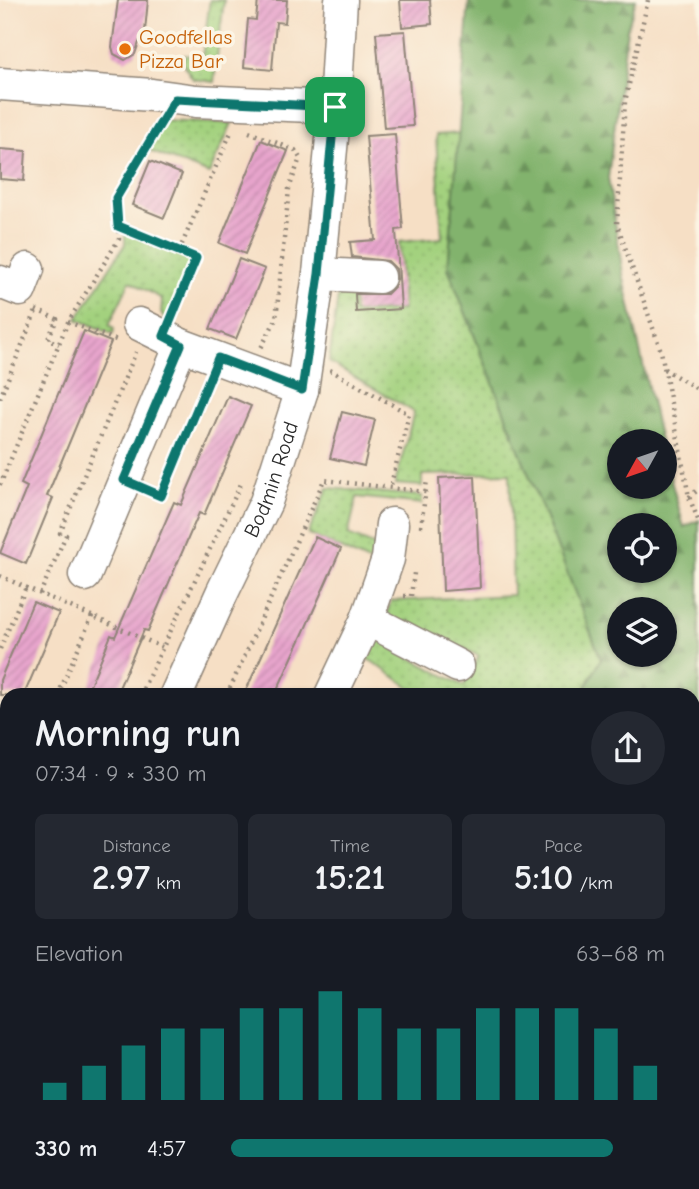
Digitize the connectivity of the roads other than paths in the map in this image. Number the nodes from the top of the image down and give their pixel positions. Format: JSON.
{"nodes":[{"id":1,"x":341,"y":0,"type":"edge"},
{"id":2,"x":0,"y":84,"type":"edge"},
{"id":3,"x":335,"y":107,"type":"junction"},
{"id":4,"x":319,"y":274,"type":"junction"},
{"id":5,"x":379,"y":277,"type":"dead end"},
{"id":6,"x":302,"y":390,"type":"junction"},
{"id":7,"x":392,"y":524,"type":"dead end"},
{"id":8,"x":85,"y":575,"type":"dead end"},
{"id":9,"x":367,"y":619,"type":"junction"},
{"id":10,"x":458,"y":666,"type":"dead end"},
{"id":11,"x":179,"y":688,"type":"edge"},
{"id":12,"x":334,"y":688,"type":"edge"}],
"edges":[{"from":1,"to":3,"type":"street","name":"Bodmin Road"},
{"from":2,"to":3,"type":"street"},
{"from":3,"to":4,"type":"street","name":"Bodmin Road"},
{"from":4,"to":5,"type":"street"},
{"from":4,"to":6,"type":"street","name":"Bodmin Road"},
{"from":6,"to":8,"type":"street"},
{"from":6,"to":11,"type":"street","name":"Bodmin Road"},
{"from":7,"to":9,"type":"street"},
{"from":9,"to":10,"type":"street"},
{"from":9,"to":12,"type":"street"}]}
